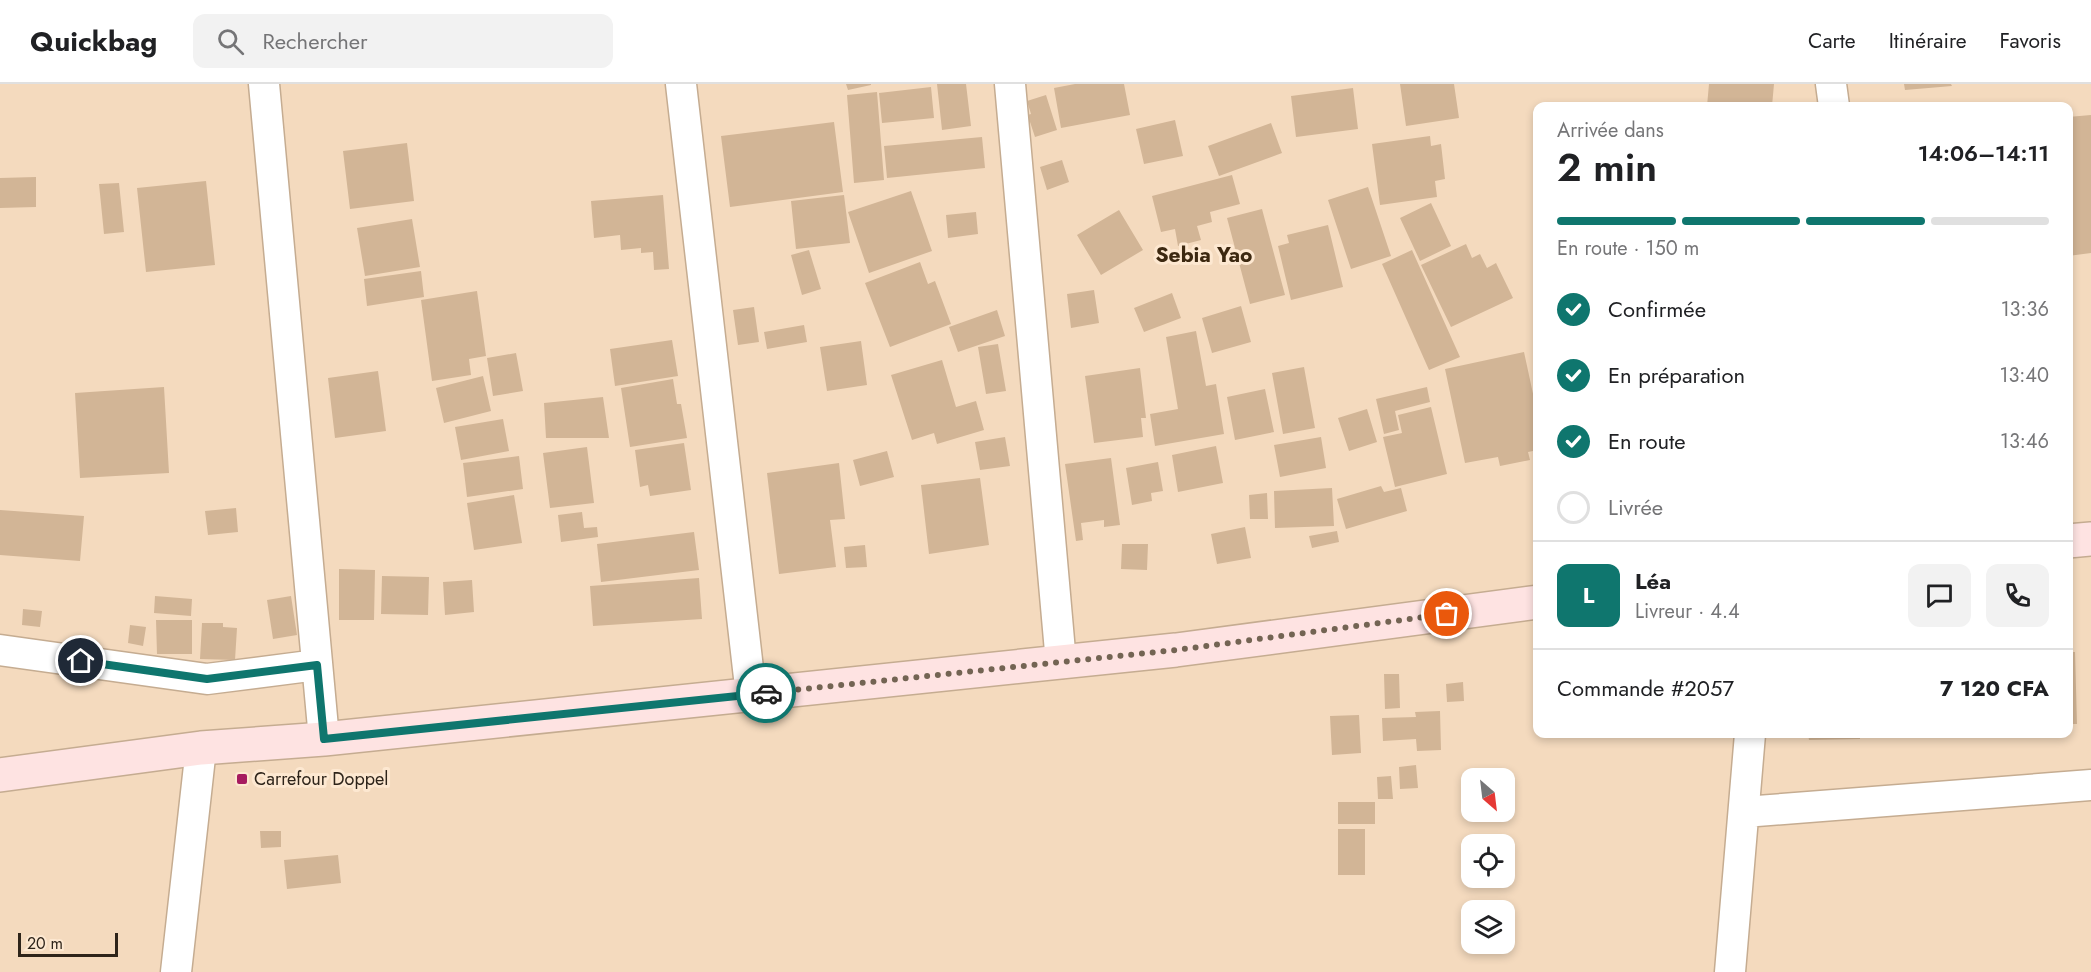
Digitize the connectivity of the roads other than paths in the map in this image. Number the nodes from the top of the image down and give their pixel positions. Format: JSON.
{"nodes":[{"id":1,"x":264,"y":84,"type":"edge"},
{"id":2,"x":681,"y":84,"type":"edge"},
{"id":3,"x":1010,"y":84,"type":"edge"},
{"id":4,"x":1830,"y":84,"type":"edge"},
{"id":5,"x":1833,"y":102,"type":"edge"},
{"id":6,"x":2091,"y":539,"type":"edge"},
{"id":7,"x":2073,"y":541,"type":"edge"},
{"id":8,"x":1533,"y":603,"type":"edge"},
{"id":9,"x":0,"y":650,"type":"edge"},
{"id":10,"x":1061,"y":663,"type":"junction"},
{"id":11,"x":317,"y":665,"type":"junction"},
{"id":12,"x":751,"y":695,"type":"junction"},
{"id":13,"x":1750,"y":738,"type":"edge"},
{"id":14,"x":324,"y":739,"type":"junction"},
{"id":15,"x":201,"y":748,"type":"junction"},
{"id":16,"x":0,"y":775,"type":"edge"},
{"id":17,"x":2091,"y":785,"type":"edge"},
{"id":18,"x":1744,"y":812,"type":"junction"},
{"id":19,"x":176,"y":972,"type":"edge"},
{"id":20,"x":1730,"y":972,"type":"edge"}],
"edges":[{"from":1,"to":11,"type":"street"},
{"from":2,"to":12,"type":"street"},
{"from":3,"to":10,"type":"street"},
{"from":4,"to":5,"type":"street"},
{"from":6,"to":7,"type":"street"},
{"from":8,"to":10,"type":"street"},
{"from":9,"to":11,"type":"street"},
{"from":10,"to":12,"type":"street"},
{"from":11,"to":14,"type":"street"},
{"from":12,"to":14,"type":"street"},
{"from":13,"to":18,"type":"street"},
{"from":14,"to":15,"type":"street"},
{"from":15,"to":16,"type":"street"},
{"from":15,"to":19,"type":"street"},
{"from":17,"to":18,"type":"street"},
{"from":18,"to":20,"type":"street"}]}
